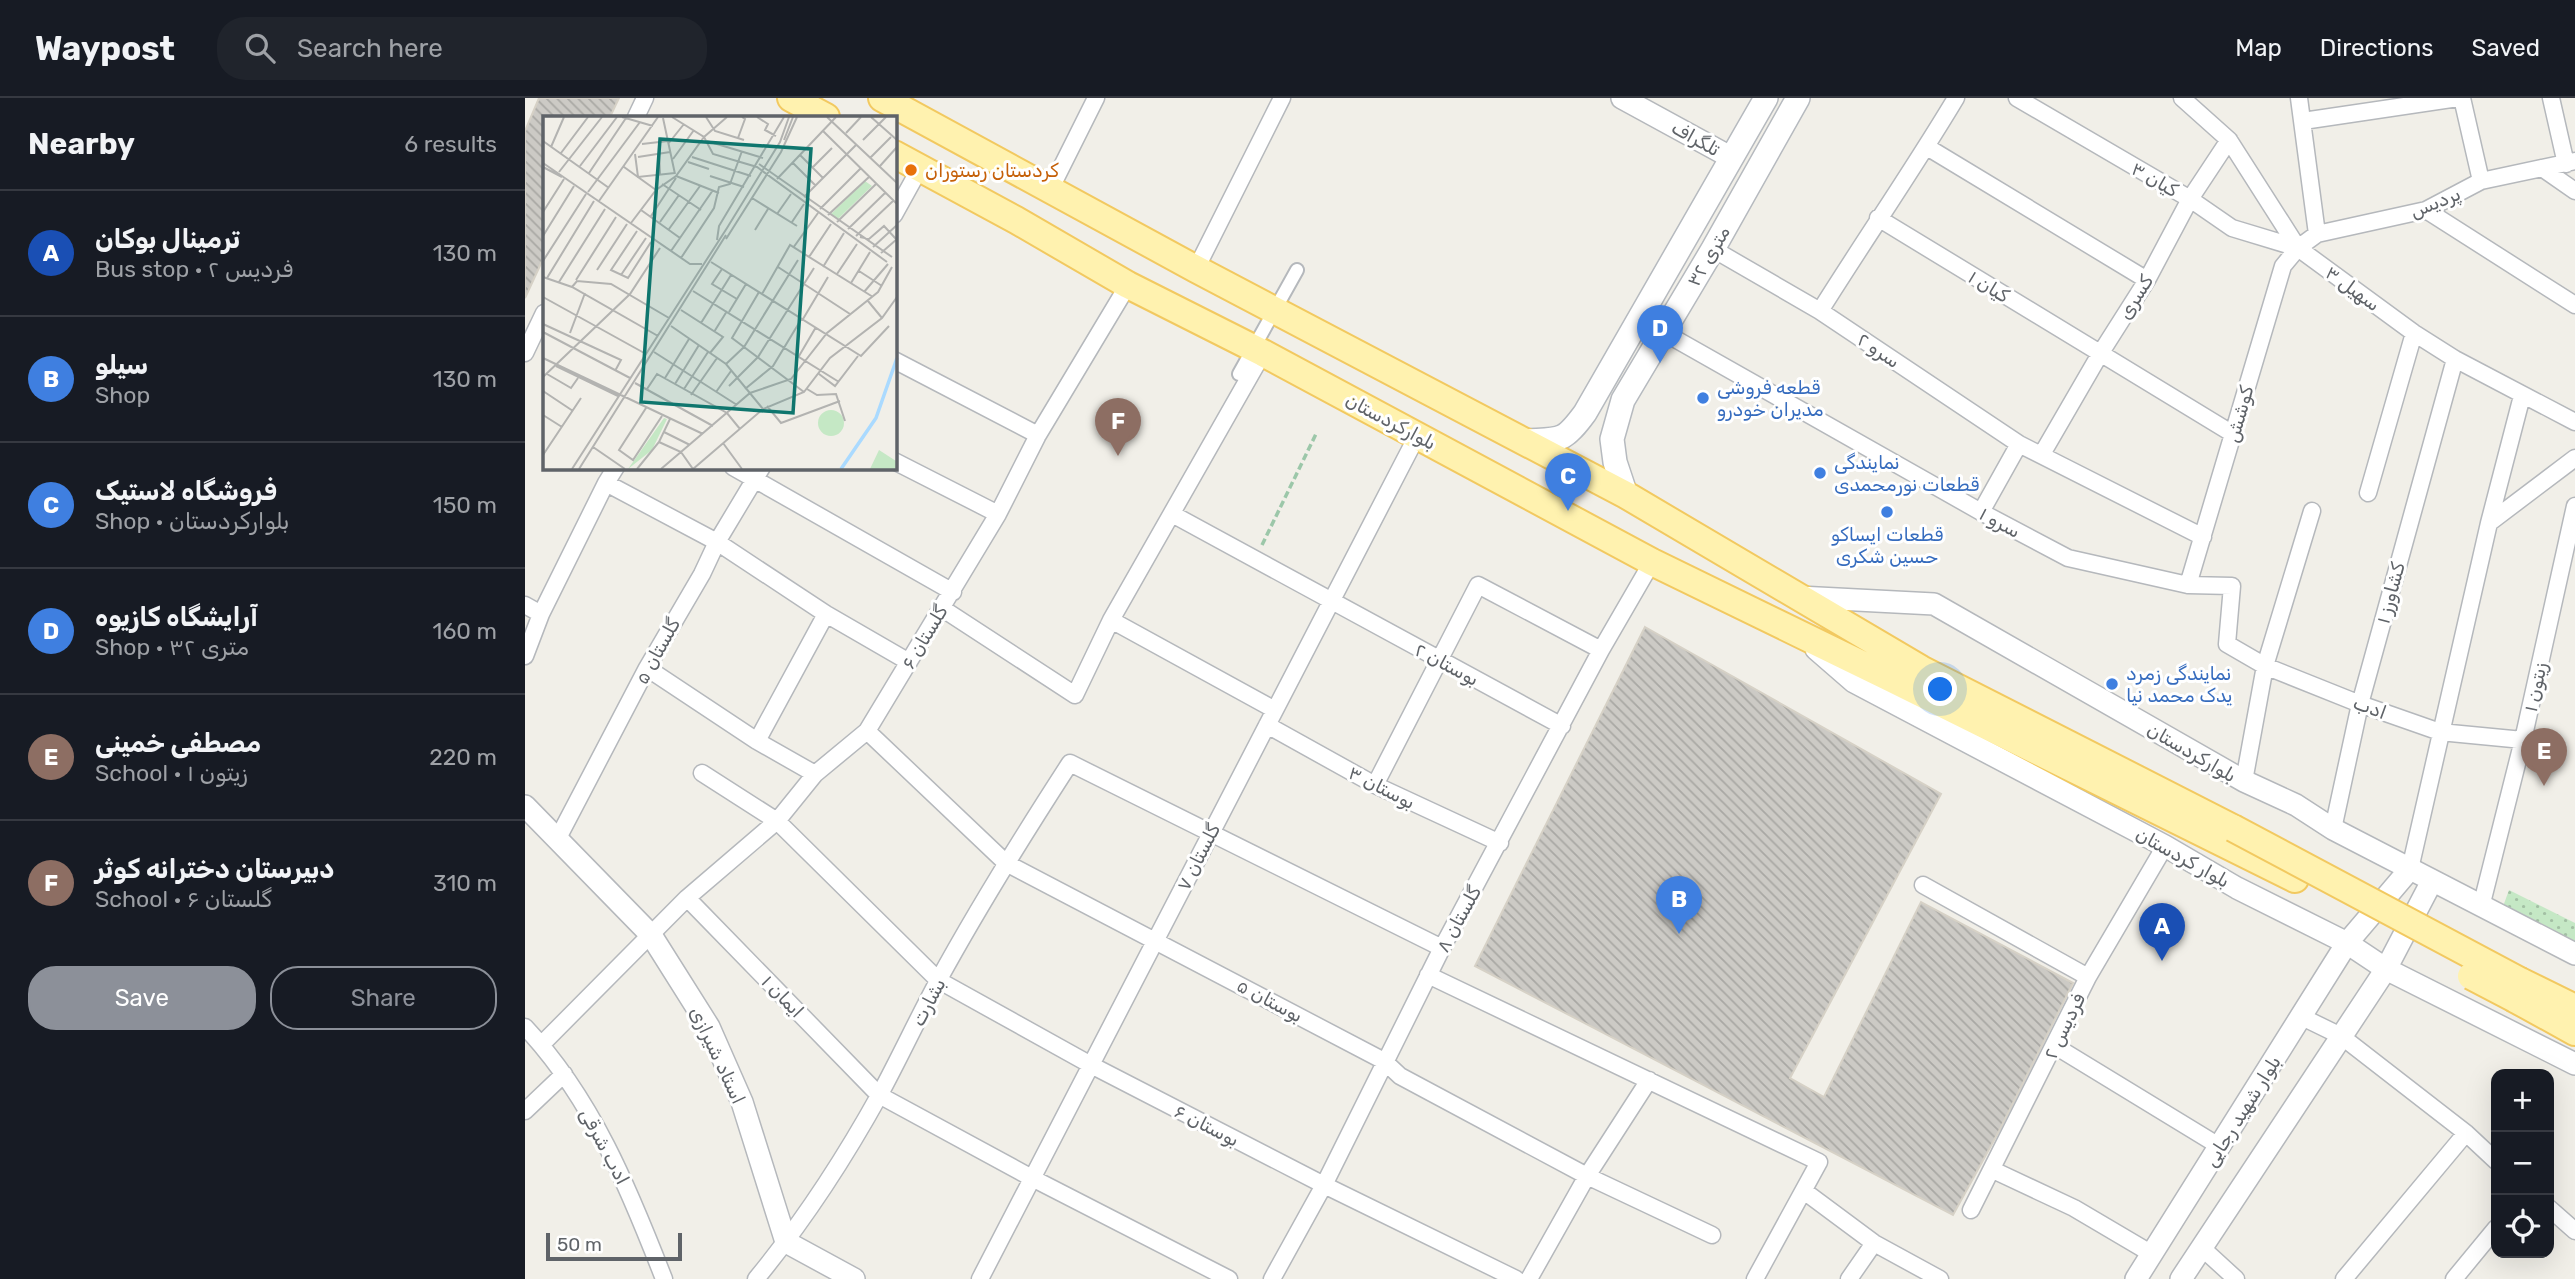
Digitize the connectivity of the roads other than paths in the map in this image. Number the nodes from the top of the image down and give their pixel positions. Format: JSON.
{"nodes":[{"id":1,"x":645,"y":98,"type":"edge"},
{"id":2,"x":791,"y":98,"type":"edge"},
{"id":3,"x":1096,"y":98,"type":"edge"},
{"id":4,"x":1282,"y":98,"type":"edge"},
{"id":5,"x":1622,"y":98,"type":"edge"},
{"id":6,"x":1766,"y":98,"type":"edge"},
{"id":7,"x":1798,"y":98,"type":"edge"},
{"id":8,"x":1956,"y":98,"type":"edge"},
{"id":9,"x":2017,"y":98,"type":"edge"},
{"id":10,"x":2182,"y":98,"type":"edge"},
{"id":11,"x":2299,"y":98,"type":"edge"},
{"id":12,"x":2460,"y":98,"type":"edge"},
{"id":13,"x":2551,"y":98,"type":"edge"},
{"id":14,"x":897,"y":101,"type":"edge"},
{"id":15,"x":636,"y":116,"type":"edge"},
{"id":16,"x":824,"y":116,"type":"edge"},
{"id":17,"x":2303,"y":121,"type":"junction"},
{"id":18,"x":2229,"y":140,"type":"junction"},
{"id":19,"x":1927,"y":147,"type":"junction"},
{"id":20,"x":896,"y":155,"type":"edge"},
{"id":21,"x":1732,"y":158,"type":"junction"},
{"id":22,"x":2571,"y":163,"type":"edge"},
{"id":23,"x":920,"y":168,"type":"junction"},
{"id":24,"x":2542,"y":168,"type":"junction"},
{"id":25,"x":2481,"y":181,"type":"junction"},
{"id":26,"x":1050,"y":190,"type":"junction"},
{"id":27,"x":2575,"y":191,"type":"edge"},
{"id":28,"x":2190,"y":199,"type":"junction"},
{"id":29,"x":2426,"y":210,"type":"junction"},
{"id":30,"x":896,"y":211,"type":"edge"},
{"id":31,"x":1878,"y":218,"type":"junction"},
{"id":32,"x":2317,"y":234,"type":"junction"},
{"id":33,"x":2298,"y":248,"type":"junction"},
{"id":34,"x":1713,"y":249,"type":"junction"},
{"id":35,"x":1196,"y":269,"type":"junction"},
{"id":36,"x":1297,"y":270,"type":"dead end"},
{"id":37,"x":2147,"y":280,"type":"junction"},
{"id":38,"x":1128,"y":285,"type":"junction"},
{"id":39,"x":2575,"y":305,"type":"edge"},
{"id":40,"x":1274,"y":310,"type":"junction"},
{"id":41,"x":1820,"y":311,"type":"junction"},
{"id":42,"x":543,"y":319,"type":"edge"},
{"id":43,"x":1663,"y":332,"type":"junction"},
{"id":44,"x":2414,"y":333,"type":"junction"},
{"id":45,"x":1258,"y":351,"type":"junction"},
{"id":46,"x":525,"y":353,"type":"edge"},
{"id":47,"x":2099,"y":354,"type":"junction"},
{"id":48,"x":2455,"y":359,"type":"junction"},
{"id":49,"x":896,"y":361,"type":"edge"},
{"id":50,"x":1239,"y":374,"type":"dead end"},
{"id":51,"x":2522,"y":396,"type":"junction"},
{"id":52,"x":2575,"y":422,"type":"edge"},
{"id":53,"x":2233,"y":434,"type":"junction"},
{"id":54,"x":1038,"y":435,"type":"junction"},
{"id":55,"x":1417,"y":436,"type":"junction"},
{"id":56,"x":1525,"y":441,"type":"junction"},
{"id":57,"x":2019,"y":444,"type":"junction"},
{"id":58,"x":2042,"y":454,"type":"junction"},
{"id":59,"x":2575,"y":458,"type":"edge"},
{"id":60,"x":896,"y":462,"type":"edge"},
{"id":61,"x":615,"y":469,"type":"edge"},
{"id":62,"x":740,"y":469,"type":"edge"},
{"id":63,"x":759,"y":474,"type":"edge"},
{"id":64,"x":606,"y":483,"type":"junction"},
{"id":65,"x":2368,"y":493,"type":"dead end"},
{"id":66,"x":1626,"y":495,"type":"junction"},
{"id":67,"x":2575,"y":506,"type":"edge"},
{"id":68,"x":2312,"y":511,"type":"dead end"},
{"id":69,"x":1981,"y":512,"type":"junction"},
{"id":70,"x":998,"y":514,"type":"junction"},
{"id":71,"x":1172,"y":514,"type":"junction"},
{"id":72,"x":2489,"y":523,"type":"junction"},
{"id":73,"x":2203,"y":537,"type":"junction"},
{"id":74,"x":717,"y":542,"type":"junction"},
{"id":75,"x":1652,"y":562,"type":"junction"},
{"id":76,"x":2188,"y":585,"type":"junction"},
{"id":77,"x":953,"y":592,"type":"junction"},
{"id":78,"x":1798,"y":597,"type":"junction"},
{"id":79,"x":1332,"y":601,"type":"junction"},
{"id":80,"x":525,"y":605,"type":"edge"},
{"id":81,"x":940,"y":607,"type":"junction"},
{"id":82,"x":541,"y":614,"type":"junction"},
{"id":83,"x":826,"y":614,"type":"junction"},
{"id":84,"x":1111,"y":620,"type":"junction"},
{"id":85,"x":1801,"y":636,"type":"junction"},
{"id":86,"x":2227,"y":644,"type":"joint"},
{"id":87,"x":1601,"y":650,"type":"junction"},
{"id":88,"x":525,"y":656,"type":"edge"},
{"id":89,"x":1439,"y":660,"type":"junction"},
{"id":90,"x":909,"y":662,"type":"junction"},
{"id":91,"x":2265,"y":666,"type":"junction"},
{"id":92,"x":647,"y":668,"type":"junction"},
{"id":93,"x":2360,"y":704,"type":"junction"},
{"id":94,"x":1275,"y":709,"type":"junction"},
{"id":95,"x":1267,"y":725,"type":"junction"},
{"id":96,"x":1562,"y":726,"type":"junction"},
{"id":97,"x":867,"y":731,"type":"junction"},
{"id":98,"x":2440,"y":732,"type":"junction"},
{"id":99,"x":2523,"y":740,"type":"junction"},
{"id":100,"x":757,"y":741,"type":"junction"},
{"id":101,"x":702,"y":773,"type":"dead end"},
{"id":102,"x":815,"y":774,"type":"junction"},
{"id":103,"x":2244,"y":781,"type":"junction"},
{"id":104,"x":1375,"y":785,"type":"junction"},
{"id":105,"x":525,"y":806,"type":"edge"},
{"id":106,"x":776,"y":821,"type":"junction"},
{"id":107,"x":2333,"y":829,"type":"junction"},
{"id":108,"x":1211,"y":834,"type":"junction"},
{"id":109,"x":558,"y":838,"type":"junction"},
{"id":110,"x":1500,"y":843,"type":"junction"},
{"id":111,"x":2165,"y":846,"type":"junction"},
{"id":112,"x":1006,"y":863,"type":"junction"},
{"id":113,"x":2410,"y":869,"type":"junction"},
{"id":114,"x":2432,"y":881,"type":"junction"},
{"id":115,"x":1923,"y":884,"type":"dead end"},
{"id":116,"x":687,"y":898,"type":"junction"},
{"id":117,"x":2481,"y":907,"type":"junction"},
{"id":118,"x":651,"y":935,"type":"junction"},
{"id":119,"x":1156,"y":940,"type":"junction"},
{"id":120,"x":2347,"y":943,"type":"junction"},
{"id":121,"x":1442,"y":948,"type":"junction"},
{"id":122,"x":2575,"y":954,"type":"edge"},
{"id":123,"x":2386,"y":969,"type":"junction"},
{"id":124,"x":1428,"y":975,"type":"junction"},
{"id":125,"x":2088,"y":977,"type":"junction"},
{"id":126,"x":939,"y":980,"type":"junction"},
{"id":127,"x":2517,"y":990,"type":"junction"},
{"id":128,"x":2575,"y":1008,"type":"edge"},
{"id":129,"x":2302,"y":1017,"type":"junction"},
{"id":130,"x":525,"y":1027,"type":"edge"},
{"id":131,"x":2575,"y":1032,"type":"edge"},
{"id":132,"x":2341,"y":1036,"type":"junction"},
{"id":133,"x":541,"y":1044,"type":"junction"},
{"id":134,"x":2055,"y":1046,"type":"junction"},
{"id":135,"x":1384,"y":1061,"type":"junction"},
{"id":136,"x":2575,"y":1064,"type":"edge"},
{"id":137,"x":1091,"y":1065,"type":"junction"},
{"id":138,"x":564,"y":1074,"type":"junction"},
{"id":139,"x":1649,"y":1080,"type":"junction"},
{"id":140,"x":879,"y":1095,"type":"junction"},
{"id":141,"x":525,"y":1111,"type":"edge"},
{"id":142,"x":2466,"y":1133,"type":"junction"},
{"id":143,"x":2219,"y":1146,"type":"junction"},
{"id":144,"x":2491,"y":1156,"type":"edge"},
{"id":145,"x":1993,"y":1170,"type":"junction"},
{"id":146,"x":1587,"y":1176,"type":"junction"},
{"id":147,"x":1032,"y":1178,"type":"junction"},
{"id":148,"x":1324,"y":1185,"type":"junction"},
{"id":149,"x":1804,"y":1191,"type":"junction"},
{"id":150,"x":1971,"y":1210,"type":"dead end"},
{"id":151,"x":2554,"y":1212,"type":"edge"},
{"id":152,"x":2575,"y":1231,"type":"edge"},
{"id":153,"x":2491,"y":1234,"type":"edge"},
{"id":154,"x":1712,"y":1235,"type":"dead end"},
{"id":155,"x":786,"y":1242,"type":"junction"},
{"id":156,"x":1874,"y":1243,"type":"junction"},
{"id":157,"x":2201,"y":1247,"type":"junction"},
{"id":158,"x":2152,"y":1254,"type":"junction"},
{"id":159,"x":664,"y":1279,"type":"edge"},
{"id":160,"x":756,"y":1279,"type":"edge"},
{"id":161,"x":854,"y":1279,"type":"edge"},
{"id":162,"x":980,"y":1279,"type":"edge"},
{"id":163,"x":1229,"y":1279,"type":"edge"},
{"id":164,"x":1272,"y":1279,"type":"edge"},
{"id":165,"x":1516,"y":1279,"type":"edge"},
{"id":166,"x":1529,"y":1279,"type":"edge"},
{"id":167,"x":1755,"y":1279,"type":"edge"},
{"id":168,"x":1849,"y":1279,"type":"edge"},
{"id":169,"x":1940,"y":1279,"type":"edge"},
{"id":170,"x":2136,"y":1279,"type":"edge"},
{"id":171,"x":2181,"y":1279,"type":"edge"},
{"id":172,"x":2236,"y":1279,"type":"edge"},
{"id":173,"x":2344,"y":1279,"type":"edge"},
{"id":174,"x":2454,"y":1279,"type":"edge"}],
"edges":[{"from":1,"to":15,"type":"street"},
{"from":2,"to":16,"type":"main road"},
{"from":3,"to":26,"type":"street"},
{"from":4,"to":35,"type":"street"},
{"from":5,"to":21,"type":"street","name":"تلگراف"},
{"from":6,"to":21,"type":"main road","name":"۳۲ متری"},
{"from":7,"to":34,"type":"main road","name":"۳۲ متری"},
{"from":8,"to":19,"type":"street"},
{"from":9,"to":28,"type":"street","name":"کیان ۳"},
{"from":10,"to":18,"type":"street","name":"سهیل ۳"},
{"from":11,"to":17,"type":"street"},
{"from":12,"to":17,"type":"street"},
{"from":12,"to":25,"type":"street"},
{"from":13,"to":22,"type":"street"},
{"from":14,"to":26,"type":"main road","name":"بلوارکردستان"},
{"from":17,"to":32,"type":"street"},
{"from":18,"to":28,"type":"street","name":"کسری"},
{"from":18,"to":33,"type":"street","name":"سهیل ۳"},
{"from":19,"to":31,"type":"street"},
{"from":19,"to":37,"type":"street"},
{"from":20,"to":23,"type":"main road","name":"بلوارکردستان"},
{"from":21,"to":56,"type":"main road","name":"۳۲ متری"},
{"from":22,"to":24,"type":"street","name":"پردیس"},
{"from":23,"to":30,"type":"street"},
{"from":23,"to":38,"type":"main road","name":"بلوارکردستان"},
{"from":24,"to":25,"type":"street","name":"پردیس"},
{"from":24,"to":27,"type":"street"},
{"from":25,"to":29,"type":"street","name":"پردیس"},
{"from":26,"to":35,"type":"main road","name":"بلوارکردستان"},
{"from":28,"to":33,"type":"street","name":"کیان ۳"},
{"from":28,"to":37,"type":"street","name":"کسری"},
{"from":29,"to":32,"type":"street","name":"پردیس"},
{"from":29,"to":39,"type":"street"},
{"from":31,"to":41,"type":"street"},
{"from":31,"to":47,"type":"street","name":"کیان ۱"},
{"from":32,"to":33,"type":"street","name":"پردیس"},
{"from":33,"to":44,"type":"street","name":"سهیل ۳"},
{"from":33,"to":53,"type":"street","name":"کوشش"},
{"from":34,"to":41,"type":"street","name":"سرو ۲"},
{"from":34,"to":43,"type":"main road","name":"۳۲ متری"},
{"from":35,"to":40,"type":"main road","name":"بلوارکردستان"},
{"from":36,"to":40,"type":"street"},
{"from":37,"to":47,"type":"street","name":"کسری"},
{"from":38,"to":45,"type":"main road","name":"بلوارکردستان"},
{"from":38,"to":54,"type":"street","name":"گلستان ۶"},
{"from":40,"to":45,"type":"street"},
{"from":40,"to":56,"type":"main road","name":"بلوارکردستان"},
{"from":41,"to":57,"type":"street","name":"سرو ۲"},
{"from":42,"to":46,"type":"street"},
{"from":43,"to":66,"type":"main road","name":"۳۲ متری"},
{"from":43,"to":69,"type":"street","name":"سرو ۱"},
{"from":44,"to":48,"type":"street","name":"سهیل ۳"},
{"from":44,"to":65,"type":"street"},
{"from":45,"to":50,"type":"street"},
{"from":45,"to":55,"type":"main road","name":"بلوارکردستان"},
{"from":45,"to":71,"type":"street"},
{"from":47,"to":53,"type":"street","name":"کیان ۱"},
{"from":47,"to":58,"type":"street","name":"کسری"},
{"from":48,"to":51,"type":"street","name":"سهیل ۳"},
{"from":48,"to":93,"type":"street","name":"کشاورز ۱"},
{"from":49,"to":54,"type":"street"},
{"from":51,"to":52,"type":"street","name":"سهیل ۳"},
{"from":51,"to":72,"type":"street"},
{"from":53,"to":73,"type":"street","name":"کوشش"},
{"from":54,"to":70,"type":"street","name":"گلستان ۶"},
{"from":55,"to":75,"type":"main road","name":"بلوارکردستان"},
{"from":55,"to":79,"type":"street","name":"گلستان ۷"},
{"from":56,"to":66,"type":"main road","name":"بلوارکردستان"},
{"from":57,"to":58,"type":"street","name":"سرو ۲"},
{"from":57,"to":69,"type":"street"},
{"from":58,"to":73,"type":"street","name":"سرو ۲"},
{"from":59,"to":72,"type":"street"},
{"from":60,"to":70,"type":"street"},
{"from":61,"to":64,"type":"street"},
{"from":62,"to":63,"type":"street"},
{"from":63,"to":74,"type":"street","name":"گلستان ۵"},
{"from":63,"to":77,"type":"street"},
{"from":64,"to":74,"type":"street"},
{"from":64,"to":82,"type":"street"},
{"from":66,"to":78,"type":"main road","name":"بلوارکردستان"},
{"from":67,"to":99,"type":"street","name":"زیتون ۱"},
{"from":68,"to":91,"type":"street"},
{"from":69,"to":76,"type":"street","name":"سرو ۱"},
{"from":70,"to":77,"type":"street","name":"گلستان ۶"},
{"from":71,"to":79,"type":"street","name":"بوستان ۲"},
{"from":71,"to":84,"type":"street"},
{"from":72,"to":98,"type":"street"},
{"from":73,"to":76,"type":"street","name":"کوشش"},
{"from":74,"to":83,"type":"street"},
{"from":74,"to":92,"type":"street","name":"گلستان ۵"},
{"from":75,"to":85,"type":"main road","name":"بلوارکردستان"},
{"from":75,"to":87,"type":"street","name":"گلستان ۸"},
{"from":76,"to":86,"type":"street","name":"سرو ۱"},
{"from":77,"to":81,"type":"street","name":"گلستان ۶"},
{"from":78,"to":103,"type":"street","name":"بلوارکردستان"},
{"from":78,"to":127,"type":"main road","name":"بلوارکردستان","bridge":true},
{"from":79,"to":89,"type":"street","name":"بوستان ۲"},
{"from":79,"to":94,"type":"street","name":"گلستان ۷"},
{"from":80,"to":82,"type":"street"},
{"from":81,"to":84,"type":"street"},
{"from":81,"to":90,"type":"street","name":"گلستان ۶"},
{"from":82,"to":88,"type":"street"},
{"from":83,"to":90,"type":"street"},
{"from":83,"to":100,"type":"street"},
{"from":84,"to":94,"type":"street"},
{"from":85,"to":111,"type":"street","name":"بلوار کردستان"},
{"from":85,"to":127,"type":"main road","name":"بلوارکردستان","bridge":true},
{"from":86,"to":91,"type":"street","name":"ادب"},
{"from":87,"to":89,"type":"street"},
{"from":87,"to":96,"type":"street","name":"گلستان ۸"},
{"from":89,"to":96,"type":"street","name":"بوستان ۲"},
{"from":89,"to":104,"type":"street"},
{"from":90,"to":97,"type":"street","name":"گلستان ۶"},
{"from":91,"to":93,"type":"street","name":"ادب"},
{"from":91,"to":103,"type":"street"},
{"from":92,"to":100,"type":"street"},
{"from":92,"to":109,"type":"street","name":"گلستان ۵"},
{"from":93,"to":98,"type":"street","name":"ادب"},
{"from":93,"to":107,"type":"street","name":"کشاورز ۱"},
{"from":94,"to":95,"type":"street","name":"گلستان ۷"},
{"from":95,"to":104,"type":"street","name":"بوستان ۳"},
{"from":95,"to":108,"type":"street","name":"گلستان ۷"},
{"from":96,"to":110,"type":"street","name":"گلستان ۸"},
{"from":97,"to":102,"type":"street","name":"گلستان ۶"},
{"from":97,"to":112,"type":"street","name":"بوستان ۵"},
{"from":98,"to":99,"type":"street","name":"ادب"},
{"from":98,"to":113,"type":"street"},
{"from":99,"to":117,"type":"street","name":"زیتون ۱"},
{"from":100,"to":102,"type":"street"},
{"from":101,"to":106,"type":"street","name":"بوستان ۶"},
{"from":102,"to":106,"type":"street","name":"گلستان ۶"},
{"from":103,"to":107,"type":"street","name":"بلوارکردستان"},
{"from":104,"to":110,"type":"street","name":"بوستان ۳"},
{"from":105,"to":109,"type":"street","name":"استاد شیرازی"},
{"from":106,"to":116,"type":"street","name":"گلستان ۶"},
{"from":106,"to":126,"type":"street","name":"بوستان ۶"},
{"from":107,"to":113,"type":"street","name":"بلوارکردستان"},
{"from":108,"to":112,"type":"street","name":"بشارت"},
{"from":108,"to":119,"type":"street","name":"گلستان ۷"},
{"from":108,"to":121,"type":"street"},
{"from":109,"to":118,"type":"street","name":"استاد شیرازی"},
{"from":110,"to":121,"type":"street","name":"گلستان ۸"},
{"from":111,"to":120,"type":"street","name":"بلوار کردستان"},
{"from":111,"to":125,"type":"street","name":"فردیس ۲"},
{"from":112,"to":119,"type":"street","name":"بوستان ۵"},
{"from":112,"to":126,"type":"street","name":"بشارت"},
{"from":113,"to":114,"type":"street","name":"بلوارکردستان"},
{"from":113,"to":120,"type":"street","name":"بلوار شهید رجایی"},
{"from":114,"to":117,"type":"street","name":"بلوارکردستان"},
{"from":114,"to":123,"type":"street","name":"بلوار شهید رجایی"},
{"from":115,"to":125,"type":"street"},
{"from":116,"to":118,"type":"street","name":"گلستان ۶"},
{"from":116,"to":140,"type":"street","name":"ایمان ۱"},
{"from":117,"to":122,"type":"street","name":"بلوارکردستان"},
{"from":118,"to":133,"type":"street","name":"گلستان ۶"},
{"from":118,"to":155,"type":"street","name":"استاد شیرازی"},
{"from":119,"to":135,"type":"street","name":"بوستان ۵"},
{"from":119,"to":137,"type":"street","name":"گلستان ۷"},
{"from":120,"to":123,"type":"street","name":"بلوار کردستان"},
{"from":120,"to":129,"type":"street","name":"بلوار شهید رجایی"},
{"from":121,"to":124,"type":"street","name":"گلستان ۸"},
{"from":123,"to":132,"type":"street","name":"بلوار شهید رجایی"},
{"from":123,"to":136,"type":"street","name":"بلوار کردستان"},
{"from":124,"to":135,"type":"street","name":"گلستان ۸"},
{"from":124,"to":139,"type":"street"},
{"from":125,"to":134,"type":"street","name":"فردیس ۲"},
{"from":126,"to":137,"type":"street","name":"بوستان ۶"},
{"from":126,"to":140,"type":"street","name":"بشارت"},
{"from":127,"to":128,"type":"main road"},
{"from":127,"to":131,"type":"main road"},
{"from":129,"to":132,"type":"street"},
{"from":129,"to":143,"type":"street","name":"بلوار شهید رجایی"},
{"from":130,"to":133,"type":"street","name":"ادب شرقی"},
{"from":132,"to":142,"type":"street"},
{"from":132,"to":157,"type":"street","name":"بلوار شهید رجایی"},
{"from":133,"to":138,"type":"street","name":"ادب شرقی"},
{"from":134,"to":143,"type":"street"},
{"from":134,"to":145,"type":"street","name":"فردیس ۲"},
{"from":135,"to":146,"type":"street","name":"بوستان ۵"},
{"from":135,"to":148,"type":"street","name":"گلستان ۸"},
{"from":137,"to":147,"type":"street","name":"گلستان ۷"},
{"from":137,"to":148,"type":"street","name":"بوستان ۶"},
{"from":138,"to":141,"type":"street"},
{"from":138,"to":159,"type":"street","name":"ادب شرقی"},
{"from":139,"to":146,"type":"street"},
{"from":139,"to":149,"type":"street"},
{"from":140,"to":147,"type":"street","name":"ایمان ۱"},
{"from":140,"to":155,"type":"street","name":"بشارت"},
{"from":142,"to":144,"type":"street"},
{"from":142,"to":173,"type":"street"},
{"from":143,"to":158,"type":"street","name":"بلوار شهید رجایی"},
{"from":145,"to":150,"type":"street","name":"فردیس ۲"},
{"from":145,"to":158,"type":"street"},
{"from":146,"to":154,"type":"street","name":"بوستان ۵"},
{"from":146,"to":166,"type":"street"},
{"from":147,"to":162,"type":"street","name":"گلستان ۷"},
{"from":147,"to":163,"type":"street","name":"ایمان ۱"},
{"from":148,"to":164,"type":"street","name":"گلستان ۸"},
{"from":148,"to":165,"type":"street","name":"بوستان ۶"},
{"from":149,"to":156,"type":"street"},
{"from":149,"to":167,"type":"street"},
{"from":151,"to":152,"type":"street"},
{"from":153,"to":174,"type":"street"},
{"from":155,"to":160,"type":"street","name":"بشارت"},
{"from":155,"to":161,"type":"street"},
{"from":156,"to":168,"type":"street"},
{"from":156,"to":169,"type":"street"},
{"from":157,"to":171,"type":"street","name":"بلوار شهید رجایی"},
{"from":157,"to":172,"type":"street"},
{"from":158,"to":170,"type":"street","name":"بلوار شهید رجایی"}]}
